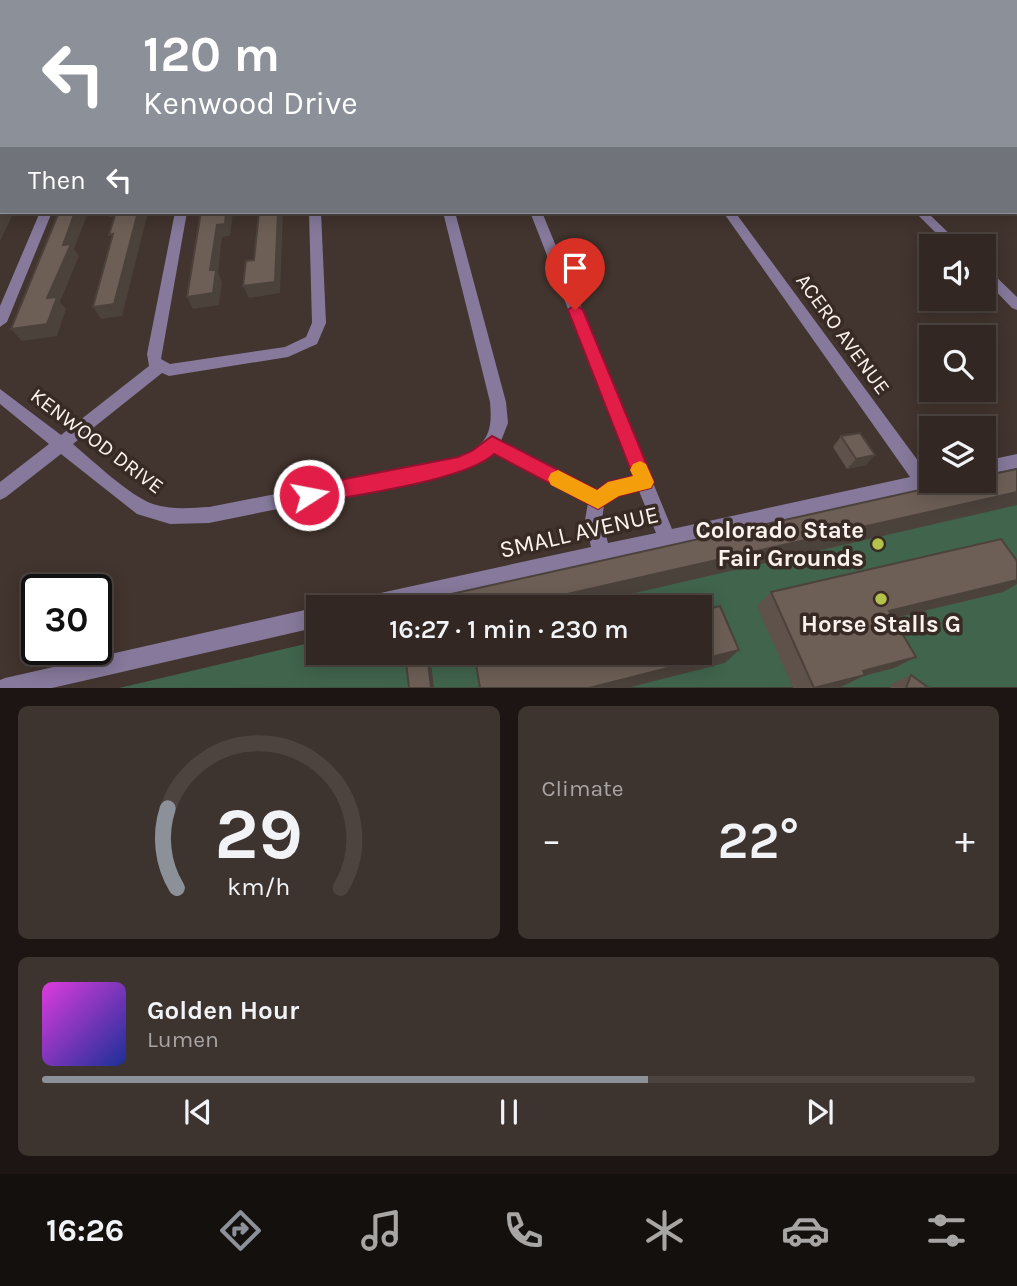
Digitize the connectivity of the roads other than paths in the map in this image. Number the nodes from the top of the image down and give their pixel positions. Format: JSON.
{"nodes":[{"id":1,"x":45,"y":214,"type":"edge"},
{"id":2,"x":181,"y":214,"type":"edge"},
{"id":3,"x":315,"y":214,"type":"edge"},
{"id":4,"x":450,"y":214,"type":"edge"},
{"id":5,"x":537,"y":214,"type":"edge"},
{"id":6,"x":730,"y":214,"type":"edge"},
{"id":7,"x":922,"y":214,"type":"edge"},
{"id":8,"x":943,"y":234,"type":"edge"},
{"id":9,"x":996,"y":284,"type":"edge"},
{"id":10,"x":1017,"y":305,"type":"edge"},
{"id":11,"x":0,"y":322,"type":"edge"},
{"id":12,"x":160,"y":366,"type":"junction"},
{"id":13,"x":0,"y":395,"type":"edge"},
{"id":14,"x":60,"y":444,"type":"junction"},
{"id":15,"x":492,"y":444,"type":"junction"},
{"id":16,"x":1017,"y":461,"type":"edge"},
{"id":17,"x":996,"y":465,"type":"edge"},
{"id":18,"x":919,"y":470,"type":"edge"},
{"id":19,"x":645,"y":482,"type":"junction"},
{"id":20,"x":919,"y":483,"type":"edge"},
{"id":21,"x":0,"y":492,"type":"edge"},
{"id":22,"x":598,"y":500,"type":"junction"},
{"id":23,"x":667,"y":539,"type":"junction"},
{"id":24,"x":602,"y":554,"type":"junction"},
{"id":25,"x":416,"y":595,"type":"edge"},
{"id":26,"x":306,"y":620,"type":"edge"},
{"id":27,"x":5,"y":688,"type":"edge"}],
"edges":[{"from":1,"to":11,"type":"street"},
{"from":2,"to":12,"type":"street"},
{"from":3,"to":12,"type":"street"},
{"from":4,"to":15,"type":"street"},
{"from":5,"to":19,"type":"street"},
{"from":6,"to":18,"type":"street","name":"ACERO AVENUE"},
{"from":7,"to":8,"type":"street"},
{"from":9,"to":10,"type":"street"},
{"from":12,"to":14,"type":"street"},
{"from":13,"to":14,"type":"street","name":"KENWOOD DRIVE"},
{"from":14,"to":15,"type":"street","name":"KENWOOD DRIVE"},
{"from":14,"to":21,"type":"street"},
{"from":15,"to":22,"type":"street"},
{"from":16,"to":17,"type":"street"},
{"from":19,"to":22,"type":"street"},
{"from":19,"to":23,"type":"street"},
{"from":20,"to":23,"type":"street","name":"SMALL AVENUE"},
{"from":22,"to":24,"type":"street"},
{"from":23,"to":24,"type":"street","name":"SMALL AVENUE"},
{"from":24,"to":25,"type":"street","name":"SMALL AVENUE"},
{"from":26,"to":27,"type":"street"}]}
